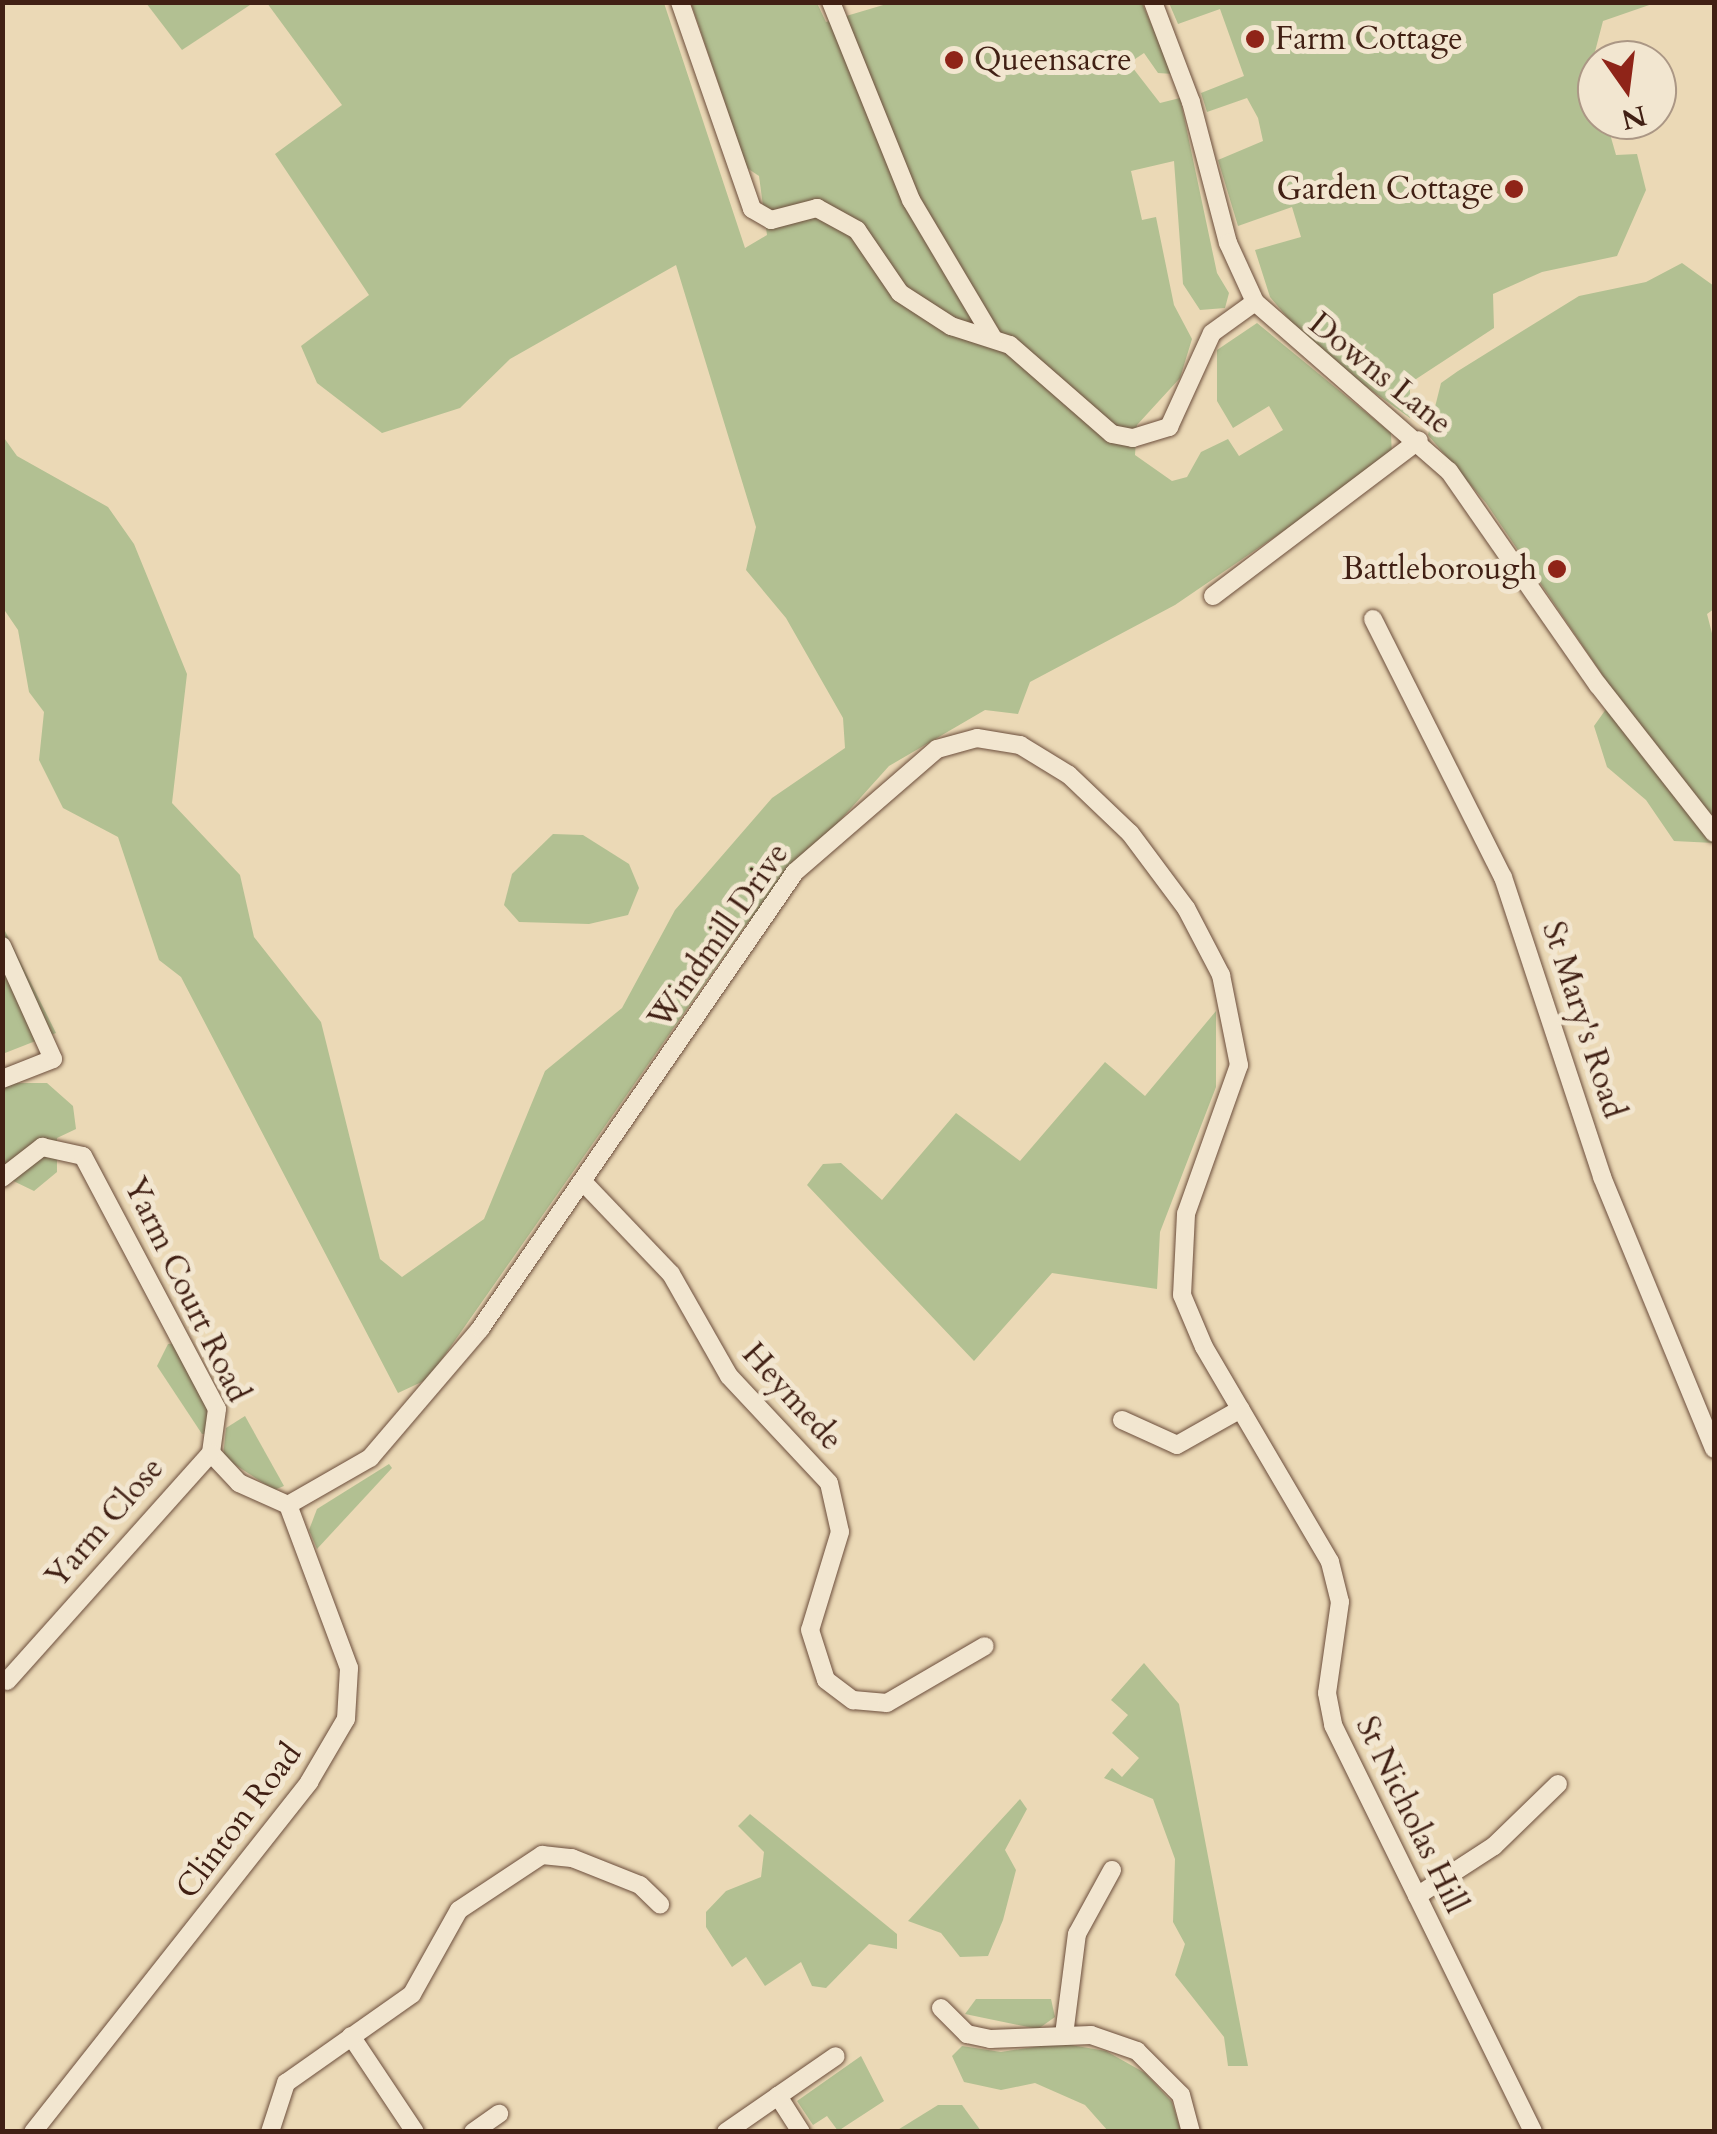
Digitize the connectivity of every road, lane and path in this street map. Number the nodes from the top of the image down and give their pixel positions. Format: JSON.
{"nodes":[{"id":1,"x":680,"y":2,"type":"edge"},
{"id":2,"x":832,"y":2,"type":"edge"},
{"id":3,"x":1153,"y":2,"type":"edge"},
{"id":4,"x":1255,"y":302,"type":"junction"},
{"id":5,"x":993,"y":338,"type":"junction"},
{"id":6,"x":1419,"y":440,"type":"junction"},
{"id":7,"x":1213,"y":596,"type":"dead end"},
{"id":8,"x":1373,"y":619,"type":"dead end"},
{"id":9,"x":1714,"y":833,"type":"edge"},
{"id":10,"x":2,"y":946,"type":"edge"},
{"id":11,"x":2,"y":1078,"type":"edge"},
{"id":12,"x":2,"y":1178,"type":"edge"},
{"id":13,"x":586,"y":1185,"type":"junction"},
{"id":14,"x":1242,"y":1409,"type":"junction"},
{"id":15,"x":1122,"y":1420,"type":"dead end"},
{"id":16,"x":1714,"y":1449,"type":"edge"},
{"id":17,"x":212,"y":1453,"type":"junction"},
{"id":18,"x":288,"y":1505,"type":"junction"},
{"id":19,"x":985,"y":1646,"type":"dead end"},
{"id":20,"x":4,"y":1684,"type":"edge"},
{"id":21,"x":1558,"y":1784,"type":"dead end"},
{"id":22,"x":1112,"y":1870,"type":"dead end"},
{"id":23,"x":1417,"y":1896,"type":"junction"},
{"id":24,"x":660,"y":1904,"type":"dead end"},
{"id":25,"x":940,"y":2008,"type":"dead end"},
{"id":26,"x":1064,"y":2035,"type":"junction"},
{"id":27,"x":351,"y":2036,"type":"junction"},
{"id":28,"x":836,"y":2056,"type":"dead end"},
{"id":29,"x":778,"y":2096,"type":"junction"},
{"id":30,"x":499,"y":2114,"type":"dead end"},
{"id":31,"x":33,"y":2132,"type":"edge"},
{"id":32,"x":270,"y":2132,"type":"edge"},
{"id":33,"x":415,"y":2132,"type":"edge"},
{"id":34,"x":473,"y":2132,"type":"edge"},
{"id":35,"x":726,"y":2132,"type":"edge"},
{"id":36,"x":802,"y":2132,"type":"edge"},
{"id":37,"x":1191,"y":2132,"type":"edge"},
{"id":38,"x":1533,"y":2132,"type":"edge"}],
"edges":[{"from":1,"to":5,"type":"street"},
{"from":2,"to":5,"type":"street"},
{"from":3,"to":4,"type":"street","name":"Downs Lane"},
{"from":4,"to":5,"type":"street"},
{"from":4,"to":6,"type":"street","name":"Downs Lane"},
{"from":6,"to":7,"type":"street"},
{"from":6,"to":9,"type":"street","name":"Downs Lane"},
{"from":8,"to":16,"type":"street","name":"St Mary's Road"},
{"from":10,"to":11,"type":"street"},
{"from":12,"to":17,"type":"street","name":"Yarm Court Road"},
{"from":13,"to":14,"type":"street","name":"Windmill Drive"},
{"from":13,"to":18,"type":"street","name":"Windmill Drive"},
{"from":13,"to":19,"type":"street","name":"Heymede"},
{"from":14,"to":15,"type":"street"},
{"from":14,"to":23,"type":"street","name":"St Nicholas Hill"},
{"from":17,"to":18,"type":"street","name":"Yarm Court Road"},
{"from":17,"to":20,"type":"street","name":"Yarm Close"},
{"from":18,"to":31,"type":"street","name":"Clinton Road"},
{"from":21,"to":23,"type":"street"},
{"from":22,"to":26,"type":"street"},
{"from":23,"to":38,"type":"street","name":"St Nicholas Hill"},
{"from":24,"to":27,"type":"street"},
{"from":25,"to":26,"type":"street"},
{"from":26,"to":37,"type":"street"},
{"from":27,"to":32,"type":"street"},
{"from":27,"to":33,"type":"street"},
{"from":28,"to":29,"type":"street"},
{"from":29,"to":35,"type":"street"},
{"from":29,"to":36,"type":"street"},
{"from":30,"to":34,"type":"street"}]}
